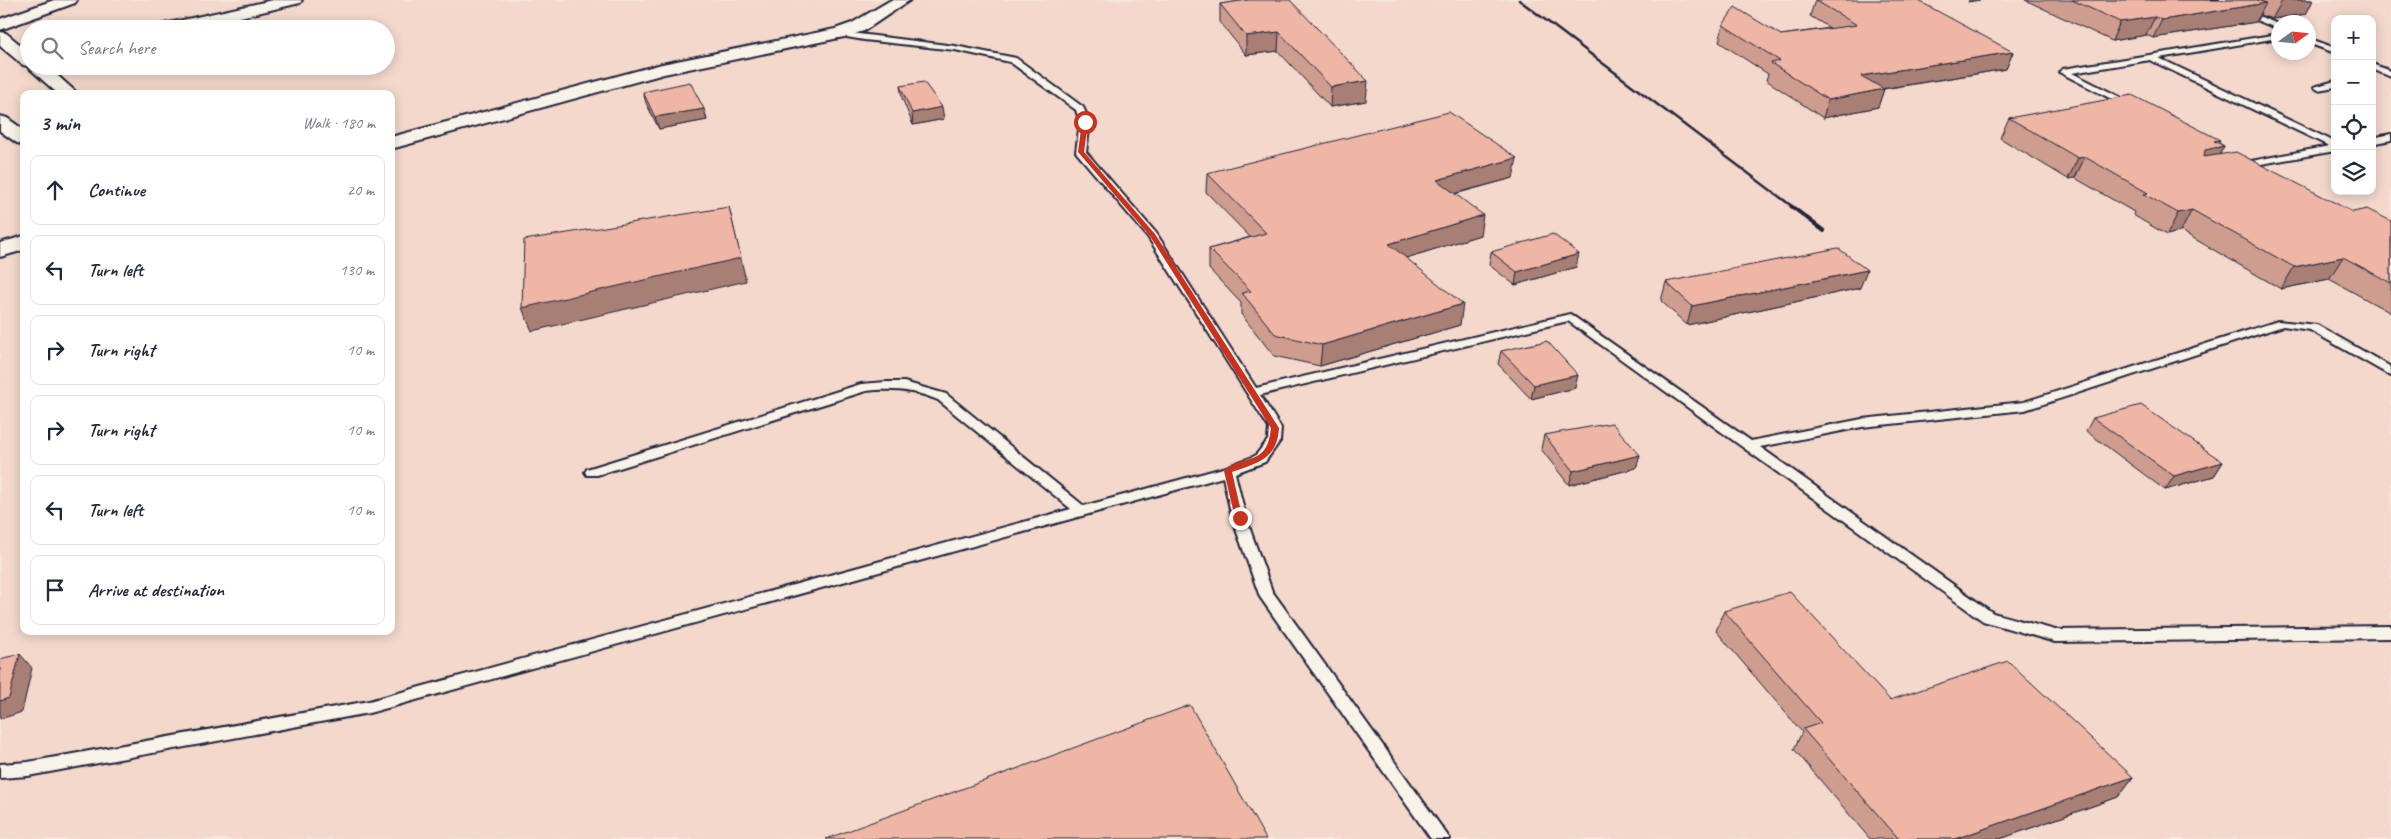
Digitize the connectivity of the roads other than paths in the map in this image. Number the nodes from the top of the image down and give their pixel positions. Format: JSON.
{"nodes":[{"id":1,"x":69,"y":0,"type":"edge"},
{"id":2,"x":294,"y":0,"type":"edge"},
{"id":3,"x":902,"y":0,"type":"edge"},
{"id":4,"x":2212,"y":0,"type":"edge"},
{"id":5,"x":206,"y":20,"type":"edge"},
{"id":6,"x":2271,"y":24,"type":"edge"},
{"id":7,"x":0,"y":25,"type":"edge"},
{"id":8,"x":838,"y":33,"type":"junction"},
{"id":9,"x":0,"y":37,"type":"edge"},
{"id":10,"x":2271,"y":37,"type":"edge"},
{"id":11,"x":2316,"y":43,"type":"edge"},
{"id":12,"x":2331,"y":49,"type":"edge"},
{"id":13,"x":20,"y":53,"type":"edge"},
{"id":14,"x":2150,"y":58,"type":"junction"},
{"id":15,"x":2376,"y":68,"type":"edge"},
{"id":16,"x":2391,"y":74,"type":"edge"},
{"id":17,"x":47,"y":75,"type":"edge"},
{"id":18,"x":2376,"y":76,"type":"edge"},
{"id":19,"x":2331,"y":85,"type":"edge"},
{"id":20,"x":2318,"y":87,"type":"dead end"},
{"id":21,"x":64,"y":90,"type":"edge"},
{"id":22,"x":2141,"y":112,"type":"edge"},
{"id":23,"x":0,"y":122,"type":"edge"},
{"id":24,"x":20,"y":137,"type":"edge"},
{"id":25,"x":2391,"y":137,"type":"edge"},
{"id":26,"x":2376,"y":140,"type":"edge"},
{"id":27,"x":395,"y":141,"type":"edge"},
{"id":28,"x":2331,"y":145,"type":"edge"},
{"id":29,"x":2331,"y":148,"type":"edge"},
{"id":30,"x":2226,"y":168,"type":"edge"},
{"id":31,"x":20,"y":244,"type":"edge"},
{"id":32,"x":0,"y":250,"type":"edge"},
{"id":33,"x":2391,"y":372,"type":"edge"},
{"id":34,"x":1252,"y":393,"type":"junction"},
{"id":35,"x":1750,"y":445,"type":"junction"},
{"id":36,"x":1228,"y":471,"type":"junction"},
{"id":37,"x":592,"y":472,"type":"dead end"},
{"id":38,"x":1083,"y":512,"type":"junction"},
{"id":39,"x":2391,"y":632,"type":"edge"},
{"id":40,"x":0,"y":771,"type":"edge"},
{"id":41,"x":1441,"y":839,"type":"edge"}],
"edges":[{"from":1,"to":7,"type":"street"},
{"from":2,"to":5,"type":"street"},
{"from":3,"to":8,"type":"street"},
{"from":4,"to":6,"type":"lane"},
{"from":8,"to":27,"type":"street"},
{"from":8,"to":34,"type":"lane"},
{"from":9,"to":13,"type":"street"},
{"from":10,"to":14,"type":"lane"},
{"from":11,"to":12,"type":"lane"},
{"from":14,"to":22,"type":"lane"},
{"from":14,"to":28,"type":"lane"},
{"from":15,"to":16,"type":"lane"},
{"from":16,"to":18,"type":"lane"},
{"from":17,"to":21,"type":"street"},
{"from":19,"to":20,"type":"lane"},
{"from":23,"to":24,"type":"street"},
{"from":25,"to":26,"type":"lane"},
{"from":29,"to":30,"type":"lane"},
{"from":31,"to":32,"type":"street"},
{"from":33,"to":35,"type":"lane"},
{"from":34,"to":35,"type":"lane"},
{"from":34,"to":36,"type":"lane"},
{"from":35,"to":39,"type":"lane"},
{"from":36,"to":38,"type":"lane"},
{"from":36,"to":41,"type":"lane"},
{"from":37,"to":38,"type":"lane"},
{"from":38,"to":40,"type":"lane"}]}
